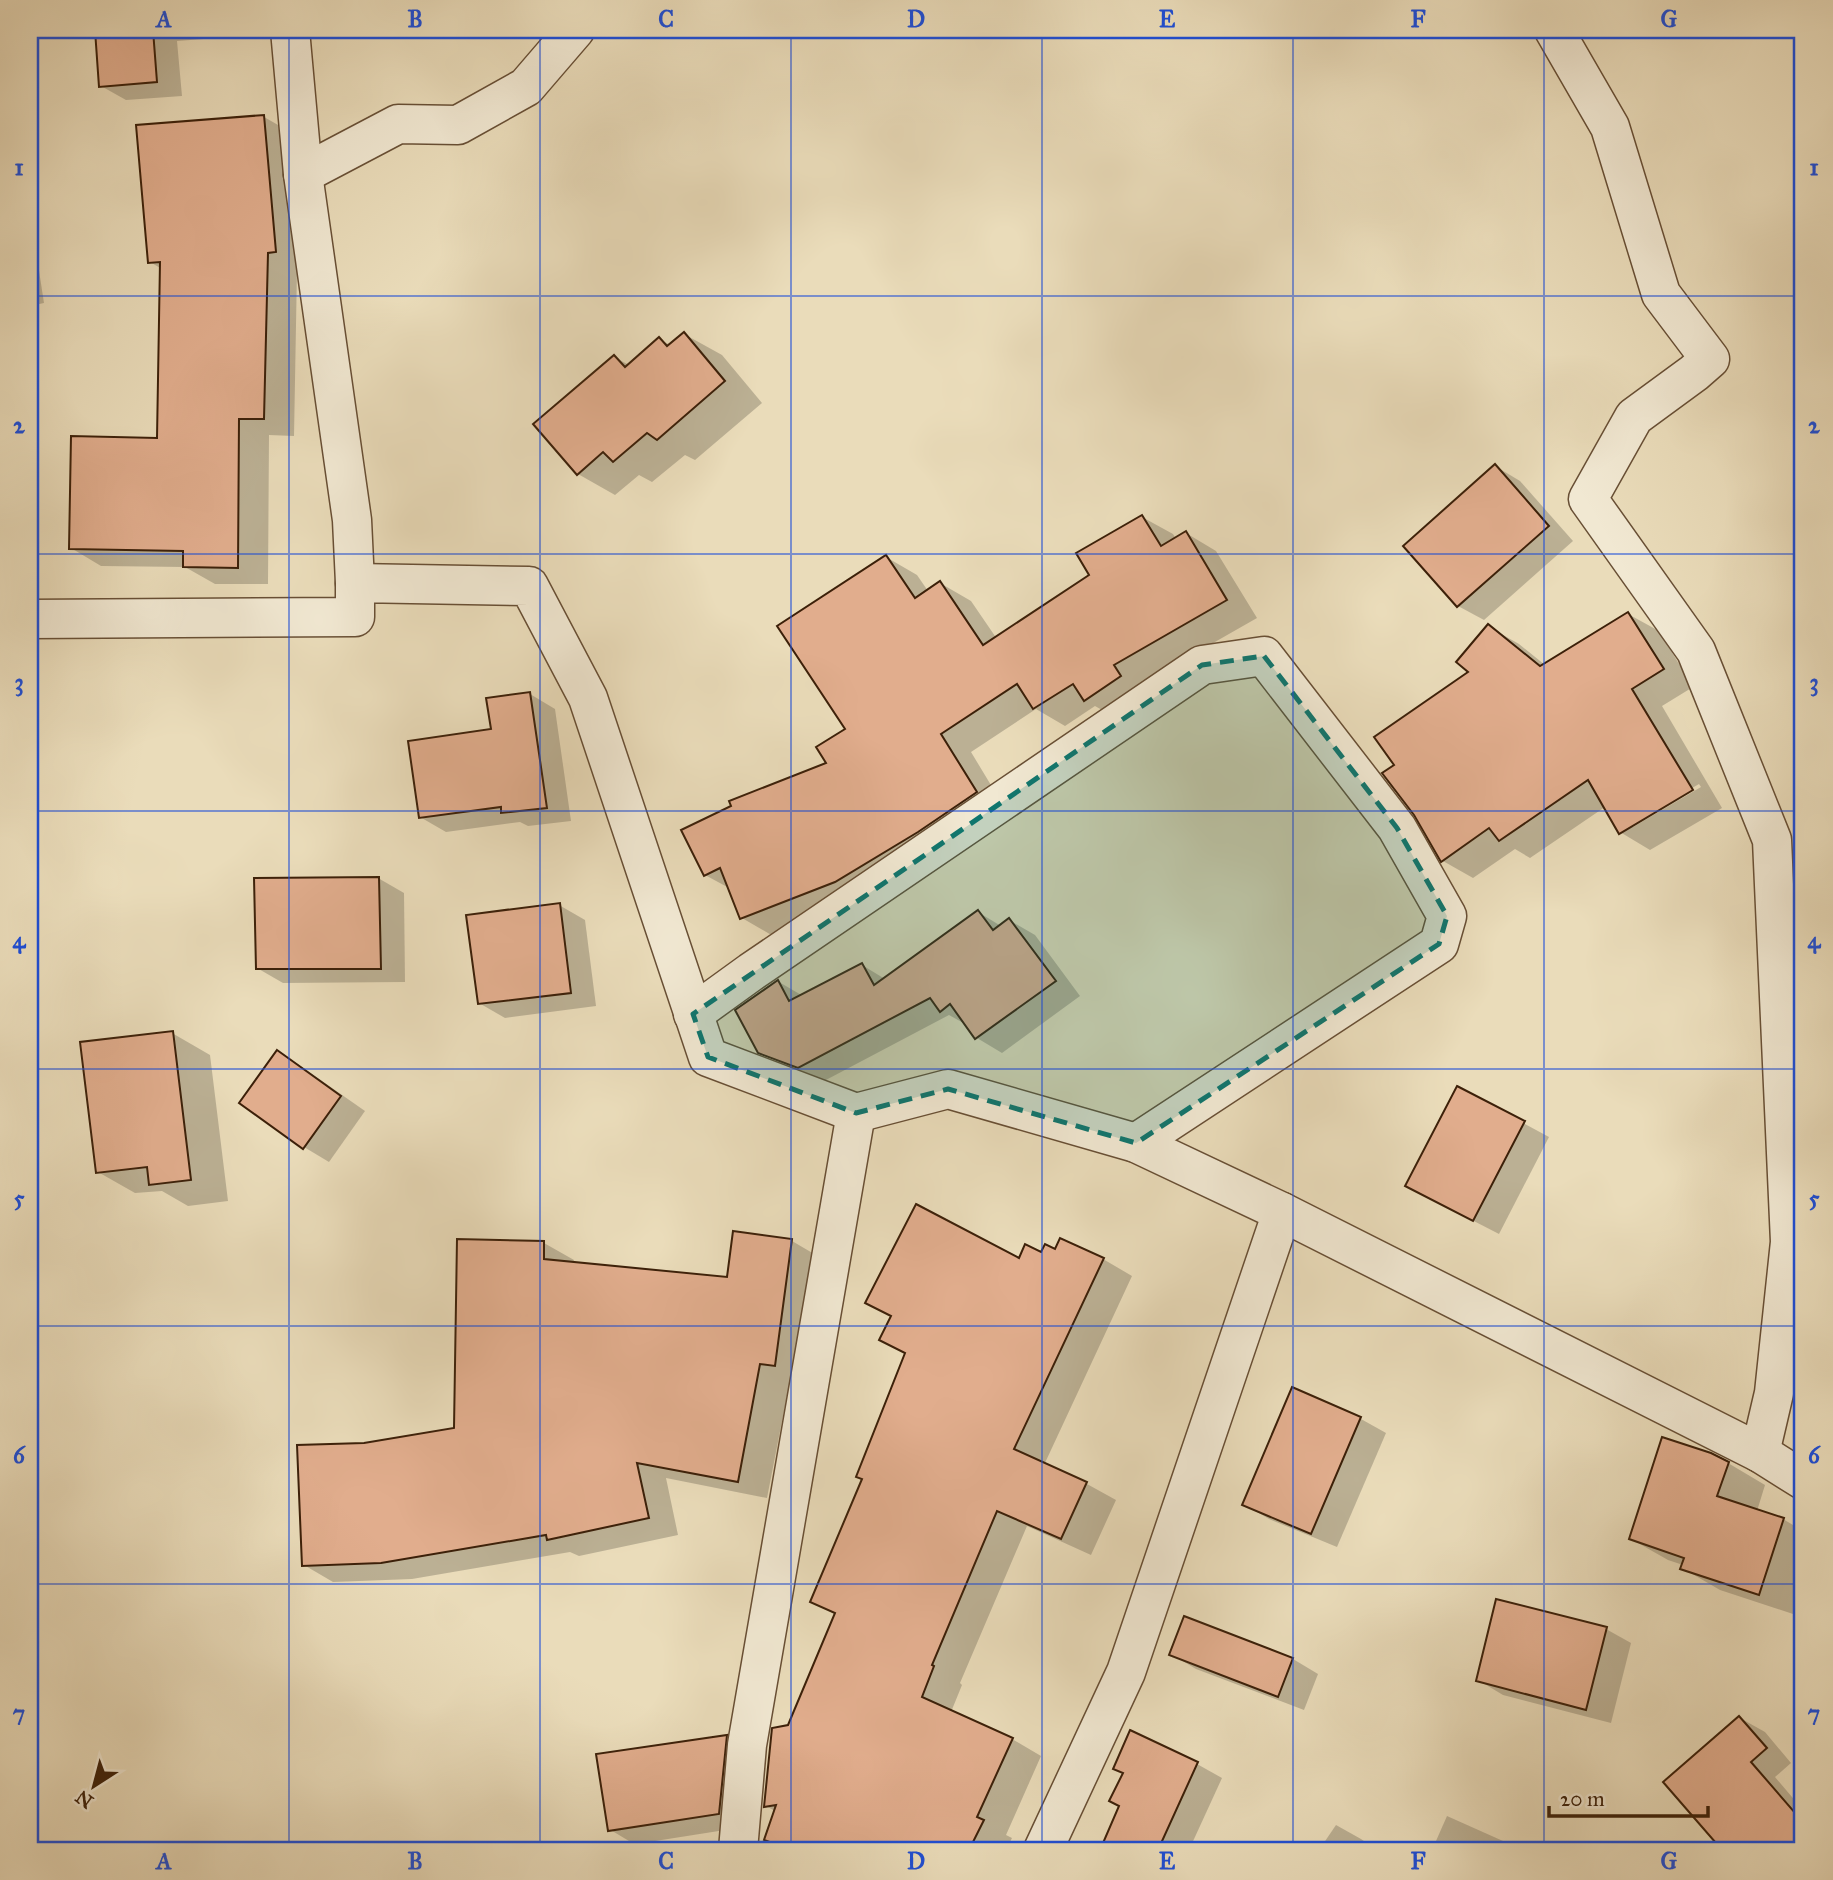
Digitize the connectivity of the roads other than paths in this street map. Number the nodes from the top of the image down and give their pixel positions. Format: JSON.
{"nodes":[{"id":1,"x":290,"y":30,"type":"edge"},
{"id":2,"x":575,"y":30,"type":"edge"},
{"id":3,"x":1554,"y":30,"type":"edge"},
{"id":4,"x":303,"y":174,"type":"junction"},
{"id":5,"x":355,"y":583,"type":"junction"},
{"id":6,"x":30,"y":619,"type":"edge"},
{"id":7,"x":693,"y":1014,"type":"junction"},
{"id":8,"x":856,"y":1113,"type":"junction"},
{"id":9,"x":1136,"y":1143,"type":"junction"},
{"id":10,"x":1282,"y":1212,"type":"junction"},
{"id":11,"x":1760,"y":1454,"type":"junction"},
{"id":12,"x":1803,"y":1480,"type":"edge"},
{"id":13,"x":738,"y":1850,"type":"edge"},
{"id":14,"x":1043,"y":1850,"type":"edge"}],
"edges":[{"from":1,"to":4,"type":"street"},
{"from":2,"to":4,"type":"street"},
{"from":3,"to":11,"type":"street"},
{"from":4,"to":5,"type":"street"},
{"from":5,"to":6,"type":"street"},
{"from":5,"to":7,"type":"street"},
{"from":7,"to":8,"type":"street"},
{"from":7,"to":9,"type":"street"},
{"from":8,"to":9,"type":"street"},
{"from":8,"to":13,"type":"street"},
{"from":9,"to":10,"type":"street"},
{"from":10,"to":11,"type":"street"},
{"from":10,"to":14,"type":"street"},
{"from":11,"to":12,"type":"street"}]}
